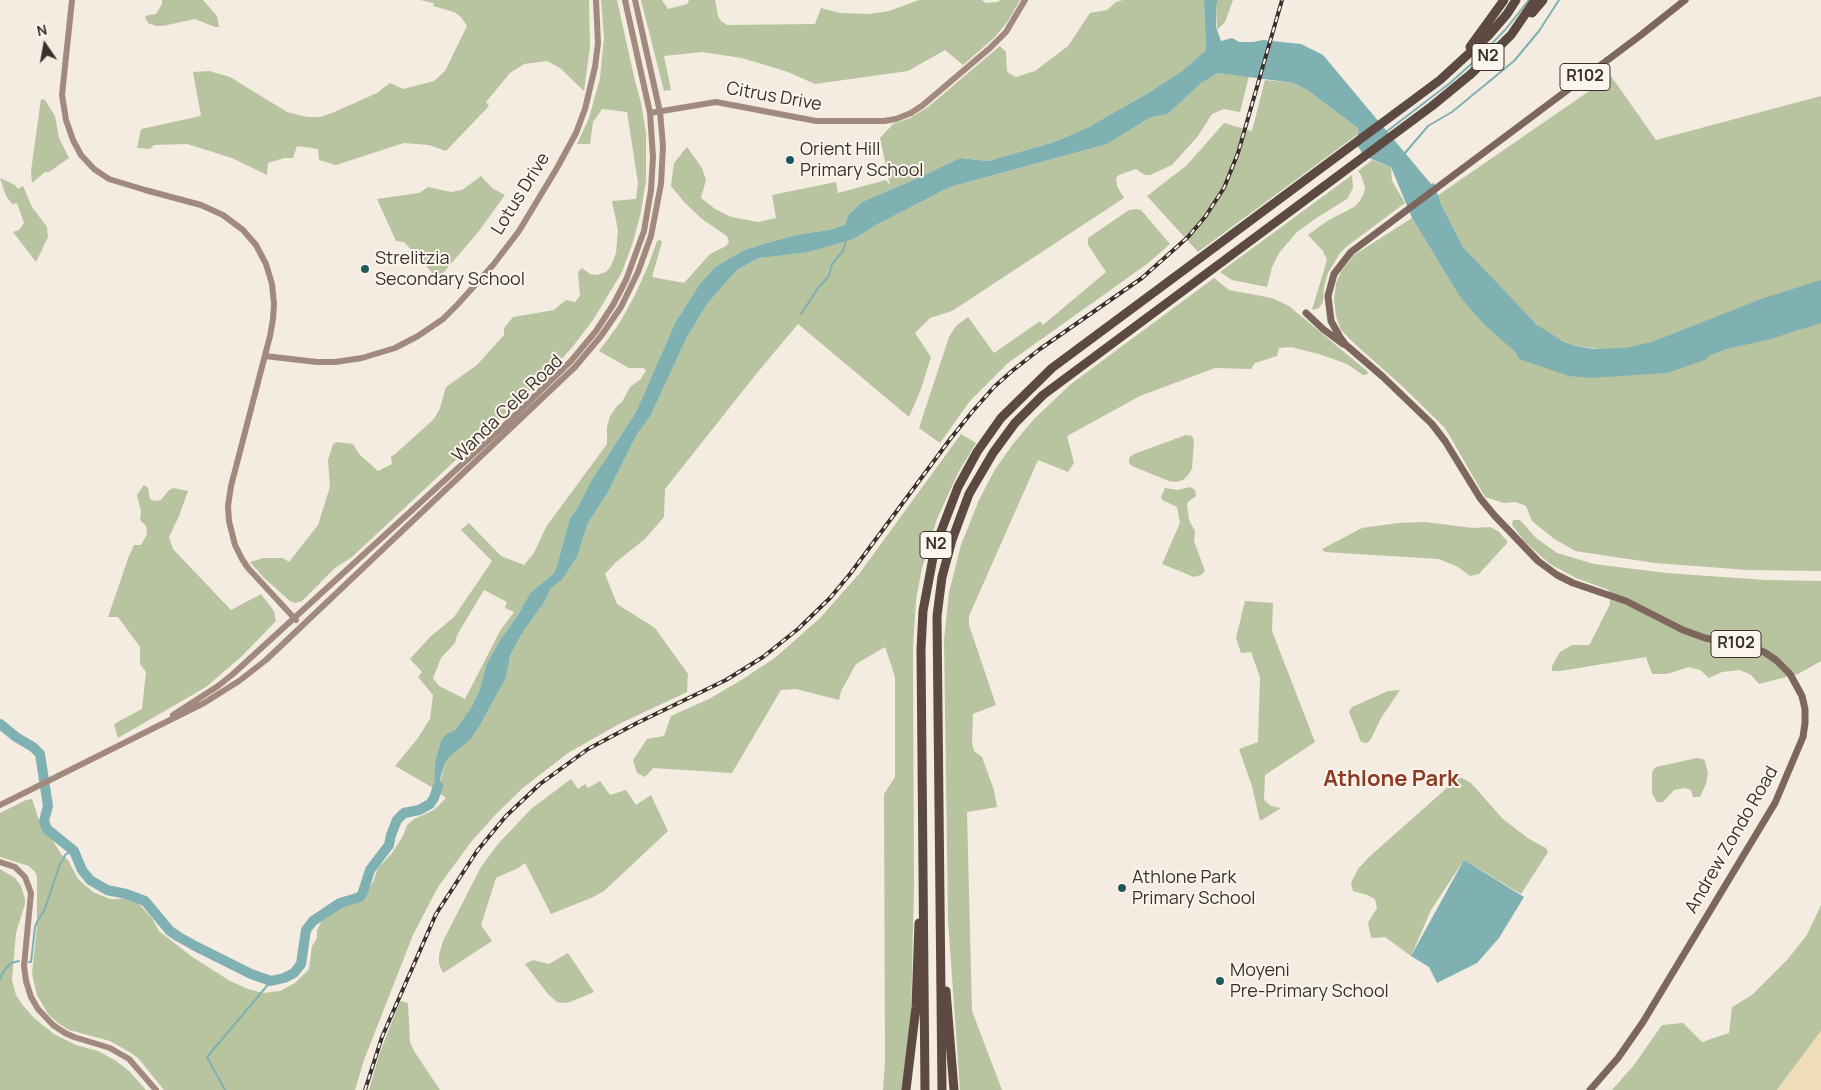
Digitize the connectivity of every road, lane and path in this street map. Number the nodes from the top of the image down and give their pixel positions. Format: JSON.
{"nodes":[{"id":1,"x":72,"y":0,"type":"edge"},
{"id":2,"x":596,"y":0,"type":"edge"},
{"id":3,"x":625,"y":0,"type":"edge"},
{"id":4,"x":635,"y":0,"type":"edge"},
{"id":5,"x":1025,"y":0,"type":"edge"},
{"id":6,"x":1504,"y":0,"type":"edge"},
{"id":7,"x":1516,"y":0,"type":"edge"},
{"id":8,"x":1535,"y":0,"type":"edge"},
{"id":9,"x":1543,"y":0,"type":"edge"},
{"id":10,"x":1685,"y":0,"type":"edge"},
{"id":11,"x":1511,"y":35,"type":"junction"},
{"id":12,"x":1459,"y":63,"type":"junction"},
{"id":13,"x":660,"y":112,"type":"junction"},
{"id":14,"x":650,"y":113,"type":"junction"},
{"id":15,"x":1306,"y":314,"type":"dead end"},
{"id":16,"x":1346,"y":345,"type":"junction"},
{"id":17,"x":265,"y":356,"type":"junction"},
{"id":18,"x":294,"y":618,"type":"junction"},
{"id":19,"x":302,"y":625,"type":"junction"},
{"id":20,"x":162,"y":723,"type":"junction"},
{"id":21,"x":3,"y":803,"type":"edge"},
{"id":22,"x":0,"y":862,"type":"edge"},
{"id":23,"x":924,"y":912,"type":"junction"},
{"id":24,"x":940,"y":931,"type":"junction"},
{"id":25,"x":156,"y":1090,"type":"edge"},
{"id":26,"x":906,"y":1090,"type":"edge"},
{"id":27,"x":925,"y":1090,"type":"edge"},
{"id":28,"x":942,"y":1090,"type":"edge"},
{"id":29,"x":954,"y":1090,"type":"edge"},
{"id":30,"x":1590,"y":1090,"type":"edge"}],
"edges":[{"from":1,"to":17,"type":"street"},
{"from":2,"to":17,"type":"street","name":"Lotus Drive"},
{"from":3,"to":14,"type":"street","name":"Wanda Cele Road"},
{"from":4,"to":13,"type":"street","name":"Wanda Cele Road"},
{"from":5,"to":13,"type":"street","name":"Citrus Drive"},
{"from":6,"to":12,"type":"highway"},
{"from":7,"to":12,"type":"highway","number":"N2"},
{"from":8,"to":11,"type":"highway","number":"N2"},
{"from":9,"to":11,"type":"highway"},
{"from":10,"to":16,"type":"main road","name":"Andrew Zondo Road","number":"R102"},
{"from":11,"to":24,"type":"highway","number":"N2"},
{"from":12,"to":23,"type":"highway","number":"N2"},
{"from":13,"to":14,"type":"street","name":"Citrus Drive"},
{"from":13,"to":19,"type":"street","name":"Wanda Cele Road"},
{"from":14,"to":18,"type":"street","name":"Wanda Cele Road"},
{"from":15,"to":16,"type":"main road"},
{"from":16,"to":30,"type":"main road","name":"Andrew Zondo Road","number":"R102"},
{"from":17,"to":18,"type":"street"},
{"from":18,"to":19,"type":"street"},
{"from":18,"to":20,"type":"street","name":"Wanda Cele Road"},
{"from":19,"to":20,"type":"street","name":"Wanda Cele Road"},
{"from":20,"to":21,"type":"street","name":"Wanda Cele Road"},
{"from":22,"to":25,"type":"street"},
{"from":23,"to":26,"type":"highway"},
{"from":23,"to":27,"type":"highway","number":"N2"},
{"from":24,"to":28,"type":"highway","number":"N2"},
{"from":24,"to":29,"type":"highway"}]}
